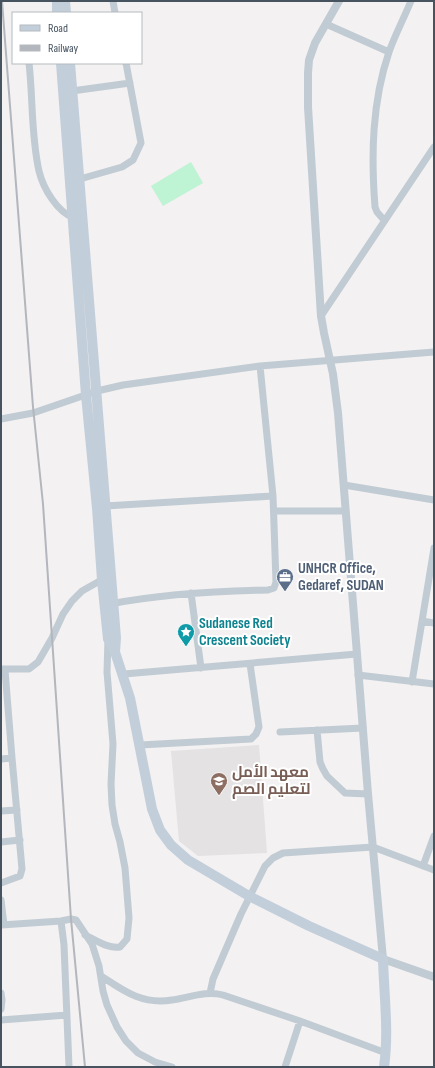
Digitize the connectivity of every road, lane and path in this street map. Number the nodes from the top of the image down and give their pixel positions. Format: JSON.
{"nodes":[{"id":1,"x":57,"y":1,"type":"edge"},
{"id":2,"x":65,"y":1,"type":"edge"},
{"id":3,"x":113,"y":1,"type":"edge"},
{"id":4,"x":339,"y":1,"type":"edge"},
{"id":5,"x":411,"y":1,"type":"edge"},
{"id":6,"x":58,"y":12,"type":"edge"},
{"id":7,"x":66,"y":12,"type":"edge"},
{"id":8,"x":115,"y":12,"type":"edge"},
{"id":9,"x":326,"y":24,"type":"junction"},
{"id":10,"x":389,"y":52,"type":"junction"},
{"id":11,"x":29,"y":64,"type":"edge"},
{"id":12,"x":61,"y":64,"type":"edge"},
{"id":13,"x":70,"y":64,"type":"edge"},
{"id":14,"x":126,"y":64,"type":"edge"},
{"id":15,"x":130,"y":83,"type":"junction"},
{"id":16,"x":72,"y":91,"type":"junction"},
{"id":17,"x":434,"y":147,"type":"edge"},
{"id":18,"x":432,"y":157,"type":"edge"},
{"id":19,"x":80,"y":179,"type":"junction"},
{"id":20,"x":78,"y":219,"type":"junction"},
{"id":21,"x":384,"y":220,"type":"junction"},
{"id":22,"x":321,"y":316,"type":"junction"},
{"id":23,"x":434,"y":352,"type":"edge"},
{"id":24,"x":331,"y":361,"type":"junction"},
{"id":25,"x":260,"y":366,"type":"junction"},
{"id":26,"x":97,"y":391,"type":"junction"},
{"id":27,"x":86,"y":395,"type":"junction"},
{"id":28,"x":1,"y":419,"type":"edge"},
{"id":29,"x":344,"y":485,"type":"junction"},
{"id":30,"x":273,"y":496,"type":"junction"},
{"id":31,"x":434,"y":500,"type":"edge"},
{"id":32,"x":105,"y":506,"type":"junction"},
{"id":33,"x":274,"y":511,"type":"junction"},
{"id":34,"x":345,"y":511,"type":"junction"},
{"id":35,"x":434,"y":548,"type":"edge"},
{"id":36,"x":433,"y":559,"type":"edge"},
{"id":37,"x":106,"y":577,"type":"junction"},
{"id":38,"x":191,"y":593,"type":"junction"},
{"id":39,"x":108,"y":605,"type":"junction"},
{"id":40,"x":422,"y":621,"type":"junction"},
{"id":41,"x":434,"y":622,"type":"edge"},
{"id":42,"x":108,"y":640,"type":"junction"},
{"id":43,"x":115,"y":652,"type":"junction"},
{"id":44,"x":358,"y":654,"type":"junction"},
{"id":45,"x":250,"y":664,"type":"junction"},
{"id":46,"x":200,"y":668,"type":"junction"},
{"id":47,"x":3,"y":669,"type":"edge"},
{"id":48,"x":124,"y":674,"type":"junction"},
{"id":49,"x":358,"y":675,"type":"junction"},
{"id":50,"x":412,"y":682,"type":"junction"},
{"id":51,"x":434,"y":684,"type":"edge"},
{"id":52,"x":363,"y":728,"type":"junction"},
{"id":53,"x":317,"y":730,"type":"junction"},
{"id":54,"x":280,"y":732,"type":"dead end"},
{"id":55,"x":140,"y":745,"type":"junction"},
{"id":56,"x":12,"y":758,"type":"junction"},
{"id":57,"x":1,"y":759,"type":"edge"},
{"id":58,"x":368,"y":794,"type":"junction"},
{"id":59,"x":17,"y":810,"type":"junction"},
{"id":60,"x":1,"y":811,"type":"edge"},
{"id":61,"x":434,"y":836,"type":"edge"},
{"id":62,"x":20,"y":840,"type":"junction"},
{"id":63,"x":1,"y":842,"type":"edge"},
{"id":64,"x":374,"y":847,"type":"junction"},
{"id":65,"x":423,"y":866,"type":"junction"},
{"id":66,"x":434,"y":870,"type":"edge"},
{"id":67,"x":1,"y":883,"type":"edge"},
{"id":68,"x":249,"y":896,"type":"junction"},
{"id":69,"x":1,"y":900,"type":"edge"},
{"id":70,"x":61,"y":921,"type":"junction"},
{"id":71,"x":2,"y":925,"type":"edge"},
{"id":72,"x":85,"y":935,"type":"junction"},
{"id":73,"x":383,"y":960,"type":"junction"},
{"id":74,"x":101,"y":976,"type":"junction"},
{"id":75,"x":434,"y":977,"type":"edge"},
{"id":76,"x":1,"y":993,"type":"edge"},
{"id":77,"x":210,"y":993,"type":"junction"},
{"id":78,"x":1,"y":1009,"type":"edge"},
{"id":79,"x":67,"y":1015,"type":"junction"},
{"id":80,"x":1,"y":1020,"type":"edge"},
{"id":81,"x":300,"y":1021,"type":"junction"},
{"id":82,"x":386,"y":1053,"type":"junction"},
{"id":83,"x":69,"y":1067,"type":"edge"},
{"id":84,"x":172,"y":1067,"type":"edge"},
{"id":85,"x":285,"y":1067,"type":"edge"},
{"id":86,"x":384,"y":1067,"type":"edge"}],
"edges":[{"from":1,"to":6,"type":"main road"},
{"from":2,"to":7,"type":"main road"},
{"from":3,"to":8,"type":"street"},
{"from":4,"to":9,"type":"street"},
{"from":5,"to":10,"type":"street"},
{"from":9,"to":10,"type":"street"},
{"from":9,"to":22,"type":"street"},
{"from":10,"to":21,"type":"street"},
{"from":11,"to":20,"type":"street"},
{"from":12,"to":20,"type":"main road"},
{"from":13,"to":16,"type":"main road"},
{"from":14,"to":15,"type":"street"},
{"from":15,"to":16,"type":"street"},
{"from":15,"to":19,"type":"street"},
{"from":16,"to":19,"type":"main road"},
{"from":17,"to":18,"type":"street"},
{"from":18,"to":21,"type":"street"},
{"from":19,"to":20,"type":"main road"},
{"from":20,"to":26,"type":"main road"},
{"from":20,"to":27,"type":"main road"},
{"from":21,"to":22,"type":"street"},
{"from":22,"to":24,"type":"street"},
{"from":23,"to":24,"type":"street"},
{"from":24,"to":25,"type":"street"},
{"from":24,"to":29,"type":"street"},
{"from":25,"to":26,"type":"street"},
{"from":25,"to":30,"type":"street"},
{"from":26,"to":27,"type":"street"},
{"from":26,"to":32,"type":"main road"},
{"from":27,"to":28,"type":"street"},
{"from":27,"to":37,"type":"main road"},
{"from":29,"to":31,"type":"street"},
{"from":29,"to":34,"type":"street"},
{"from":30,"to":32,"type":"street"},
{"from":30,"to":33,"type":"street"},
{"from":32,"to":37,"type":"main road"},
{"from":33,"to":34,"type":"street"},
{"from":33,"to":38,"type":"street"},
{"from":34,"to":44,"type":"street"},
{"from":35,"to":36,"type":"street"},
{"from":36,"to":40,"type":"street"},
{"from":37,"to":39,"type":"main road"},
{"from":37,"to":47,"type":"street"},
{"from":38,"to":39,"type":"street"},
{"from":38,"to":46,"type":"street"},
{"from":39,"to":42,"type":"main road"},
{"from":39,"to":43,"type":"main road"},
{"from":40,"to":41,"type":"street"},
{"from":40,"to":50,"type":"street"},
{"from":42,"to":43,"type":"main road"},
{"from":42,"to":72,"type":"street"},
{"from":43,"to":48,"type":"main road"},
{"from":44,"to":45,"type":"street"},
{"from":44,"to":49,"type":"street"},
{"from":45,"to":46,"type":"street"},
{"from":45,"to":55,"type":"street"},
{"from":46,"to":48,"type":"street"},
{"from":47,"to":56,"type":"street"},
{"from":48,"to":55,"type":"main road"},
{"from":49,"to":50,"type":"street"},
{"from":49,"to":52,"type":"street"},
{"from":50,"to":51,"type":"street"},
{"from":52,"to":53,"type":"street"},
{"from":52,"to":58,"type":"street"},
{"from":53,"to":54,"type":"street"},
{"from":53,"to":58,"type":"street"},
{"from":55,"to":68,"type":"main road"},
{"from":56,"to":57,"type":"street"},
{"from":56,"to":59,"type":"street"},
{"from":58,"to":64,"type":"street"},
{"from":59,"to":60,"type":"street"},
{"from":59,"to":62,"type":"street"},
{"from":61,"to":65,"type":"street"},
{"from":62,"to":63,"type":"street"},
{"from":62,"to":67,"type":"street"},
{"from":64,"to":65,"type":"street"},
{"from":64,"to":68,"type":"street"},
{"from":64,"to":73,"type":"street"},
{"from":65,"to":66,"type":"street"},
{"from":68,"to":73,"type":"main road"},
{"from":68,"to":77,"type":"street"},
{"from":69,"to":71,"type":"street"},
{"from":70,"to":71,"type":"street"},
{"from":70,"to":72,"type":"street"},
{"from":70,"to":79,"type":"street"},
{"from":72,"to":74,"type":"street"},
{"from":73,"to":75,"type":"street"},
{"from":73,"to":82,"type":"main road"},
{"from":74,"to":77,"type":"street"},
{"from":74,"to":84,"type":"street"},
{"from":76,"to":78,"type":"street"},
{"from":77,"to":81,"type":"street"},
{"from":79,"to":80,"type":"street"},
{"from":79,"to":83,"type":"street"},
{"from":81,"to":82,"type":"street"},
{"from":81,"to":85,"type":"street"},
{"from":82,"to":86,"type":"main road"}]}
